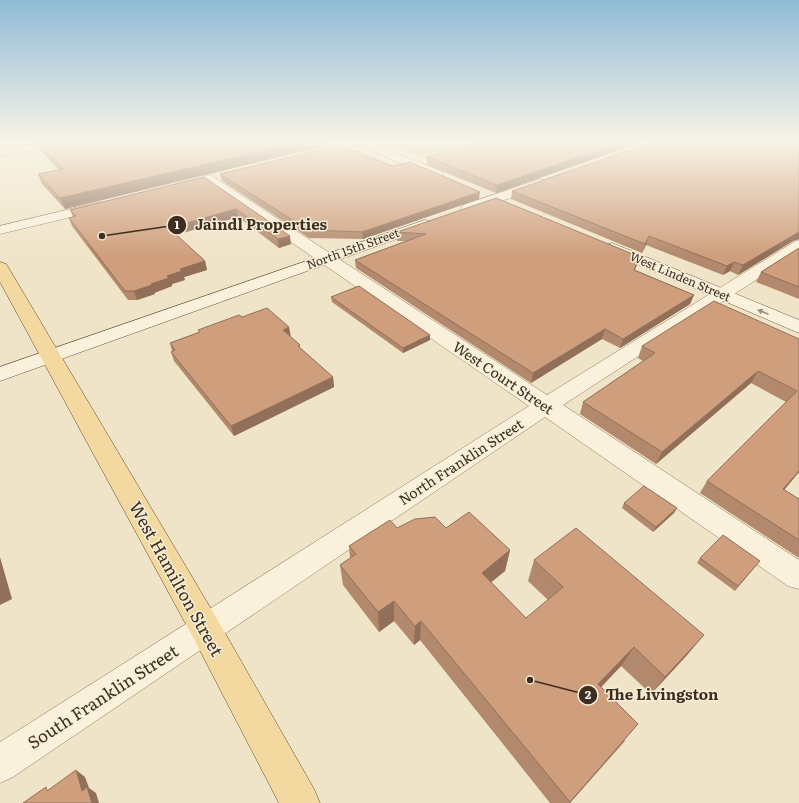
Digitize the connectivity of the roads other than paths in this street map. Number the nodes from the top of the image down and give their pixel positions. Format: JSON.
{"nodes":[{"id":1,"x":210,"y":180,"type":"edge"},
{"id":2,"x":547,"y":180,"type":"edge"},
{"id":3,"x":476,"y":191,"type":"edge"},
{"id":4,"x":494,"y":198,"type":"junction"},
{"id":5,"x":110,"y":203,"type":"edge"},
{"id":6,"x":516,"y":207,"type":"edge"},
{"id":7,"x":0,"y":230,"type":"edge"},
{"id":8,"x":596,"y":241,"type":"edge"},
{"id":9,"x":799,"y":245,"type":"edge"},
{"id":10,"x":326,"y":259,"type":"junction"},
{"id":11,"x":0,"y":268,"type":"edge"},
{"id":12,"x":722,"y":294,"type":"junction"},
{"id":13,"x":799,"y":327,"type":"edge"},
{"id":14,"x":51,"y":356,"type":"junction"},
{"id":15,"x":0,"y":374,"type":"edge"},
{"id":16,"x":546,"y":406,"type":"junction"},
{"id":17,"x":799,"y":576,"type":"edge"},
{"id":18,"x":206,"y":630,"type":"junction"},
{"id":19,"x":0,"y":764,"type":"edge"},
{"id":20,"x":300,"y":803,"type":"edge"}],
"edges":[{"from":1,"to":10,"type":"street","name":"West Court Street"},
{"from":2,"to":4,"type":"street","name":"North 15th Street"},
{"from":3,"to":4,"type":"street"},
{"from":4,"to":6,"type":"street"},
{"from":4,"to":10,"type":"street","name":"North 15th Street"},
{"from":5,"to":7,"type":"street"},
{"from":8,"to":12,"type":"street","name":"West Linden Street"},
{"from":9,"to":12,"type":"street","name":"North Franklin Street"},
{"from":10,"to":14,"type":"street","name":"North 15th Street"},
{"from":10,"to":16,"type":"street","name":"West Court Street"},
{"from":11,"to":14,"type":"main road","name":"West Hamilton Street"},
{"from":13,"to":12,"type":"street","name":"West Linden Street","one_way":true},
{"from":12,"to":16,"type":"street","name":"North Franklin Street"},
{"from":14,"to":15,"type":"street","name":"North 15th Street"},
{"from":14,"to":18,"type":"main road","name":"West Hamilton Street"},
{"from":16,"to":17,"type":"street","name":"West Court Street"},
{"from":16,"to":18,"type":"street","name":"North Franklin Street"},
{"from":18,"to":19,"type":"street","name":"South Franklin Street"},
{"from":18,"to":20,"type":"main road","name":"West Hamilton Street"}]}
